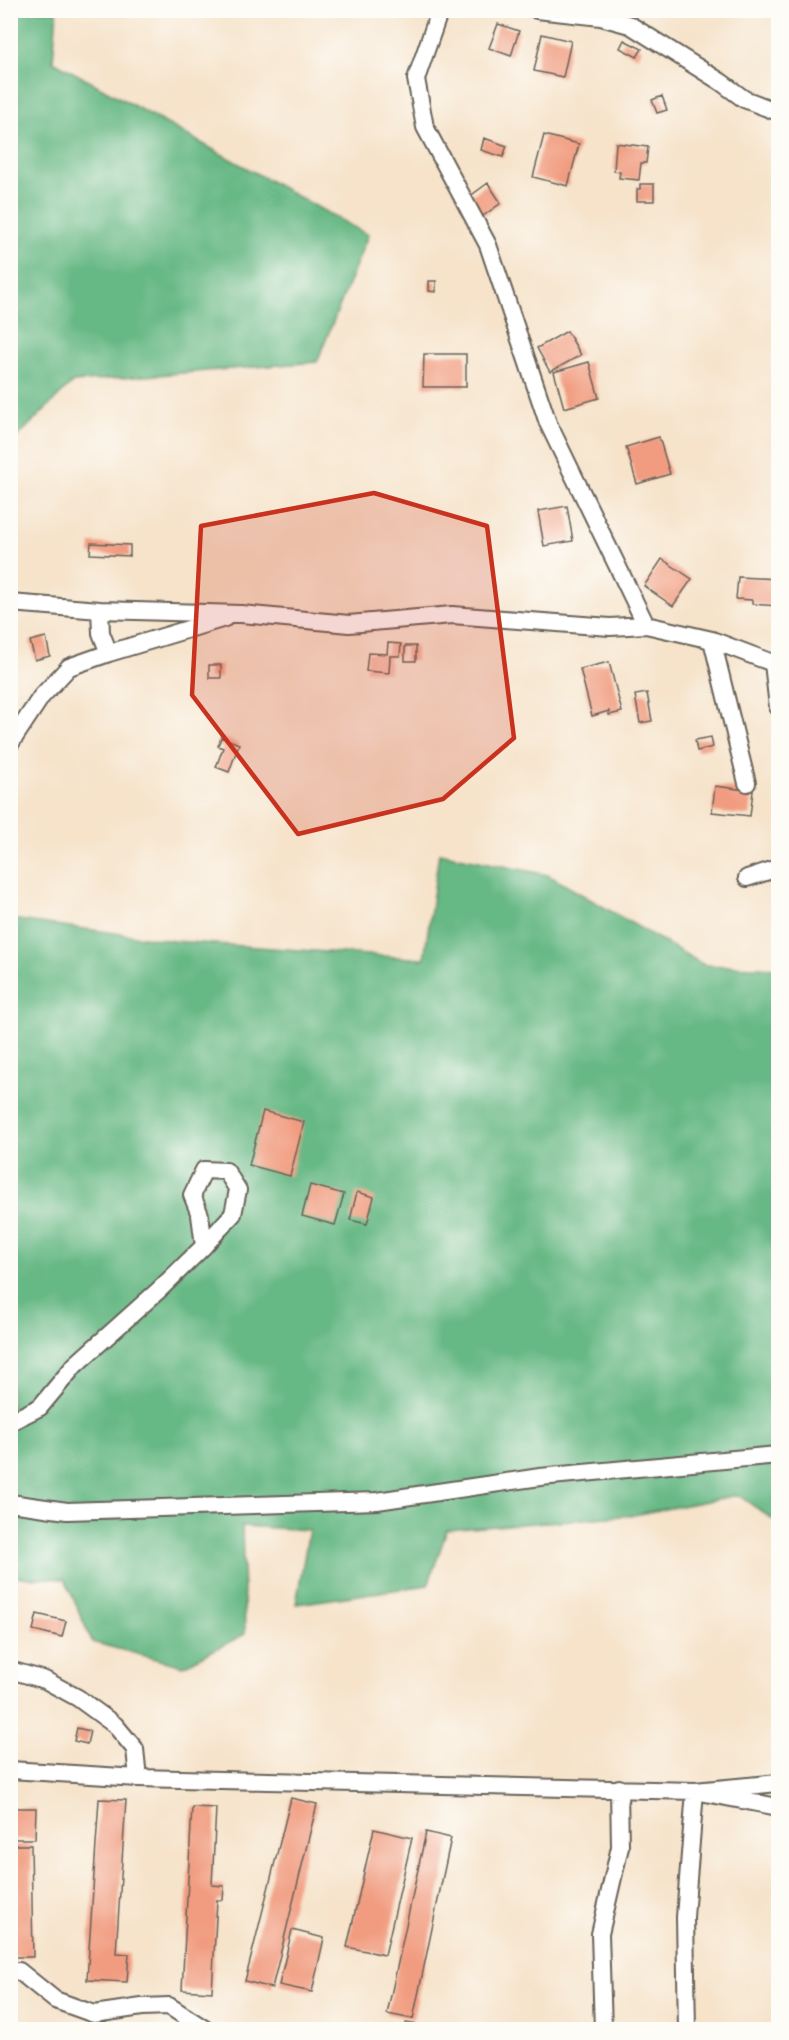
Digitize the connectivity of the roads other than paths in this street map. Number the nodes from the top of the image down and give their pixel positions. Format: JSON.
{"nodes":[{"id":1,"x":440,"y":10,"type":"edge"},
{"id":2,"x":537,"y":10,"type":"edge"},
{"id":3,"x":778,"y":111,"type":"edge"},
{"id":4,"x":10,"y":603,"type":"edge"},
{"id":5,"x":100,"y":610,"type":"junction"},
{"id":6,"x":241,"y":614,"type":"junction"},
{"id":7,"x":646,"y":625,"type":"junction"},
{"id":8,"x":712,"y":640,"type":"junction"},
{"id":9,"x":109,"y":653,"type":"junction"},
{"id":10,"x":776,"y":664,"type":"edge"},
{"id":11,"x":778,"y":707,"type":"edge"},
{"id":12,"x":10,"y":744,"type":"edge"},
{"id":13,"x":747,"y":783,"type":"dead end"},
{"id":14,"x":778,"y":868,"type":"edge"},
{"id":15,"x":747,"y":878,"type":"dead end"},
{"id":16,"x":204,"y":1246,"type":"dead end"},
{"id":17,"x":10,"y":1422,"type":"edge"},
{"id":18,"x":778,"y":1455,"type":"edge"},
{"id":19,"x":10,"y":1503,"type":"edge"},
{"id":20,"x":10,"y":1670,"type":"edge"},
{"id":21,"x":10,"y":1770,"type":"edge"},
{"id":22,"x":138,"y":1778,"type":"junction"},
{"id":23,"x":778,"y":1783,"type":"edge"},
{"id":24,"x":619,"y":1788,"type":"junction"},
{"id":25,"x":695,"y":1791,"type":"junction"},
{"id":26,"x":778,"y":1807,"type":"edge"},
{"id":27,"x":10,"y":1972,"type":"edge"},
{"id":28,"x":206,"y":2030,"type":"edge"},
{"id":29,"x":603,"y":2030,"type":"edge"},
{"id":30,"x":687,"y":2030,"type":"edge"}],
"edges":[{"from":1,"to":7,"type":"street"},
{"from":2,"to":3,"type":"street"},
{"from":4,"to":5,"type":"street"},
{"from":5,"to":6,"type":"street"},
{"from":5,"to":9,"type":"street"},
{"from":6,"to":7,"type":"street"},
{"from":6,"to":9,"type":"street"},
{"from":7,"to":8,"type":"street"},
{"from":8,"to":10,"type":"street"},
{"from":8,"to":13,"type":"street"},
{"from":9,"to":12,"type":"street"},
{"from":10,"to":11,"type":"street"},
{"from":14,"to":15,"type":"street"},
{"from":16,"to":17,"type":"street"},
{"from":18,"to":19,"type":"street"},
{"from":20,"to":22,"type":"street"},
{"from":21,"to":22,"type":"street"},
{"from":22,"to":24,"type":"street"},
{"from":23,"to":25,"type":"street"},
{"from":24,"to":25,"type":"street"},
{"from":24,"to":29,"type":"street"},
{"from":25,"to":26,"type":"street"},
{"from":25,"to":30,"type":"street"},
{"from":27,"to":28,"type":"street"}]}
